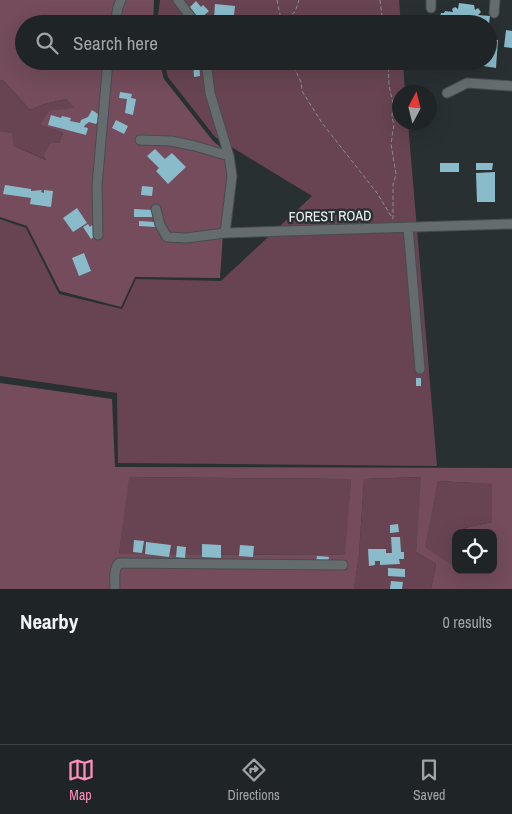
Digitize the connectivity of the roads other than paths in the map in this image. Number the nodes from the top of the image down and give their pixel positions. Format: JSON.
{"nodes":[{"id":1,"x":121,"y":0,"type":"edge"},
{"id":2,"x":178,"y":0,"type":"edge"},
{"id":3,"x":495,"y":0,"type":"edge"},
{"id":4,"x":494,"y":13,"type":"dead end"},
{"id":5,"x":117,"y":15,"type":"edge"},
{"id":6,"x":189,"y":15,"type":"edge"},
{"id":7,"x":107,"y":70,"type":"edge"},
{"id":8,"x":207,"y":70,"type":"edge"},
{"id":9,"x":512,"y":86,"type":"edge"},
{"id":10,"x":447,"y":93,"type":"dead end"},
{"id":11,"x":140,"y":140,"type":"dead end"},
{"id":12,"x":229,"y":156,"type":"junction"},
{"id":13,"x":156,"y":209,"type":"dead end"},
{"id":14,"x":512,"y":224,"type":"edge"},
{"id":15,"x":408,"y":227,"type":"junction"},
{"id":16,"x":225,"y":232,"type":"junction"},
{"id":17,"x":98,"y":235,"type":"dead end"},
{"id":18,"x":420,"y":369,"type":"dead end"},
{"id":19,"x":344,"y":565,"type":"dead end"},
{"id":20,"x":115,"y":589,"type":"edge"}],
"edges":[{"from":1,"to":5,"type":"street"},
{"from":2,"to":6,"type":"street"},
{"from":3,"to":4,"type":"street"},
{"from":7,"to":17,"type":"street"},
{"from":8,"to":12,"type":"street"},
{"from":9,"to":10,"type":"street"},
{"from":11,"to":12,"type":"street"},
{"from":12,"to":16,"type":"street"},
{"from":13,"to":16,"type":"street","name":"FOREST ROAD"},
{"from":14,"to":15,"type":"street","name":"FOREST ROAD"},
{"from":15,"to":16,"type":"street","name":"FOREST ROAD"},
{"from":15,"to":18,"type":"street"},
{"from":19,"to":20,"type":"street"}]}
